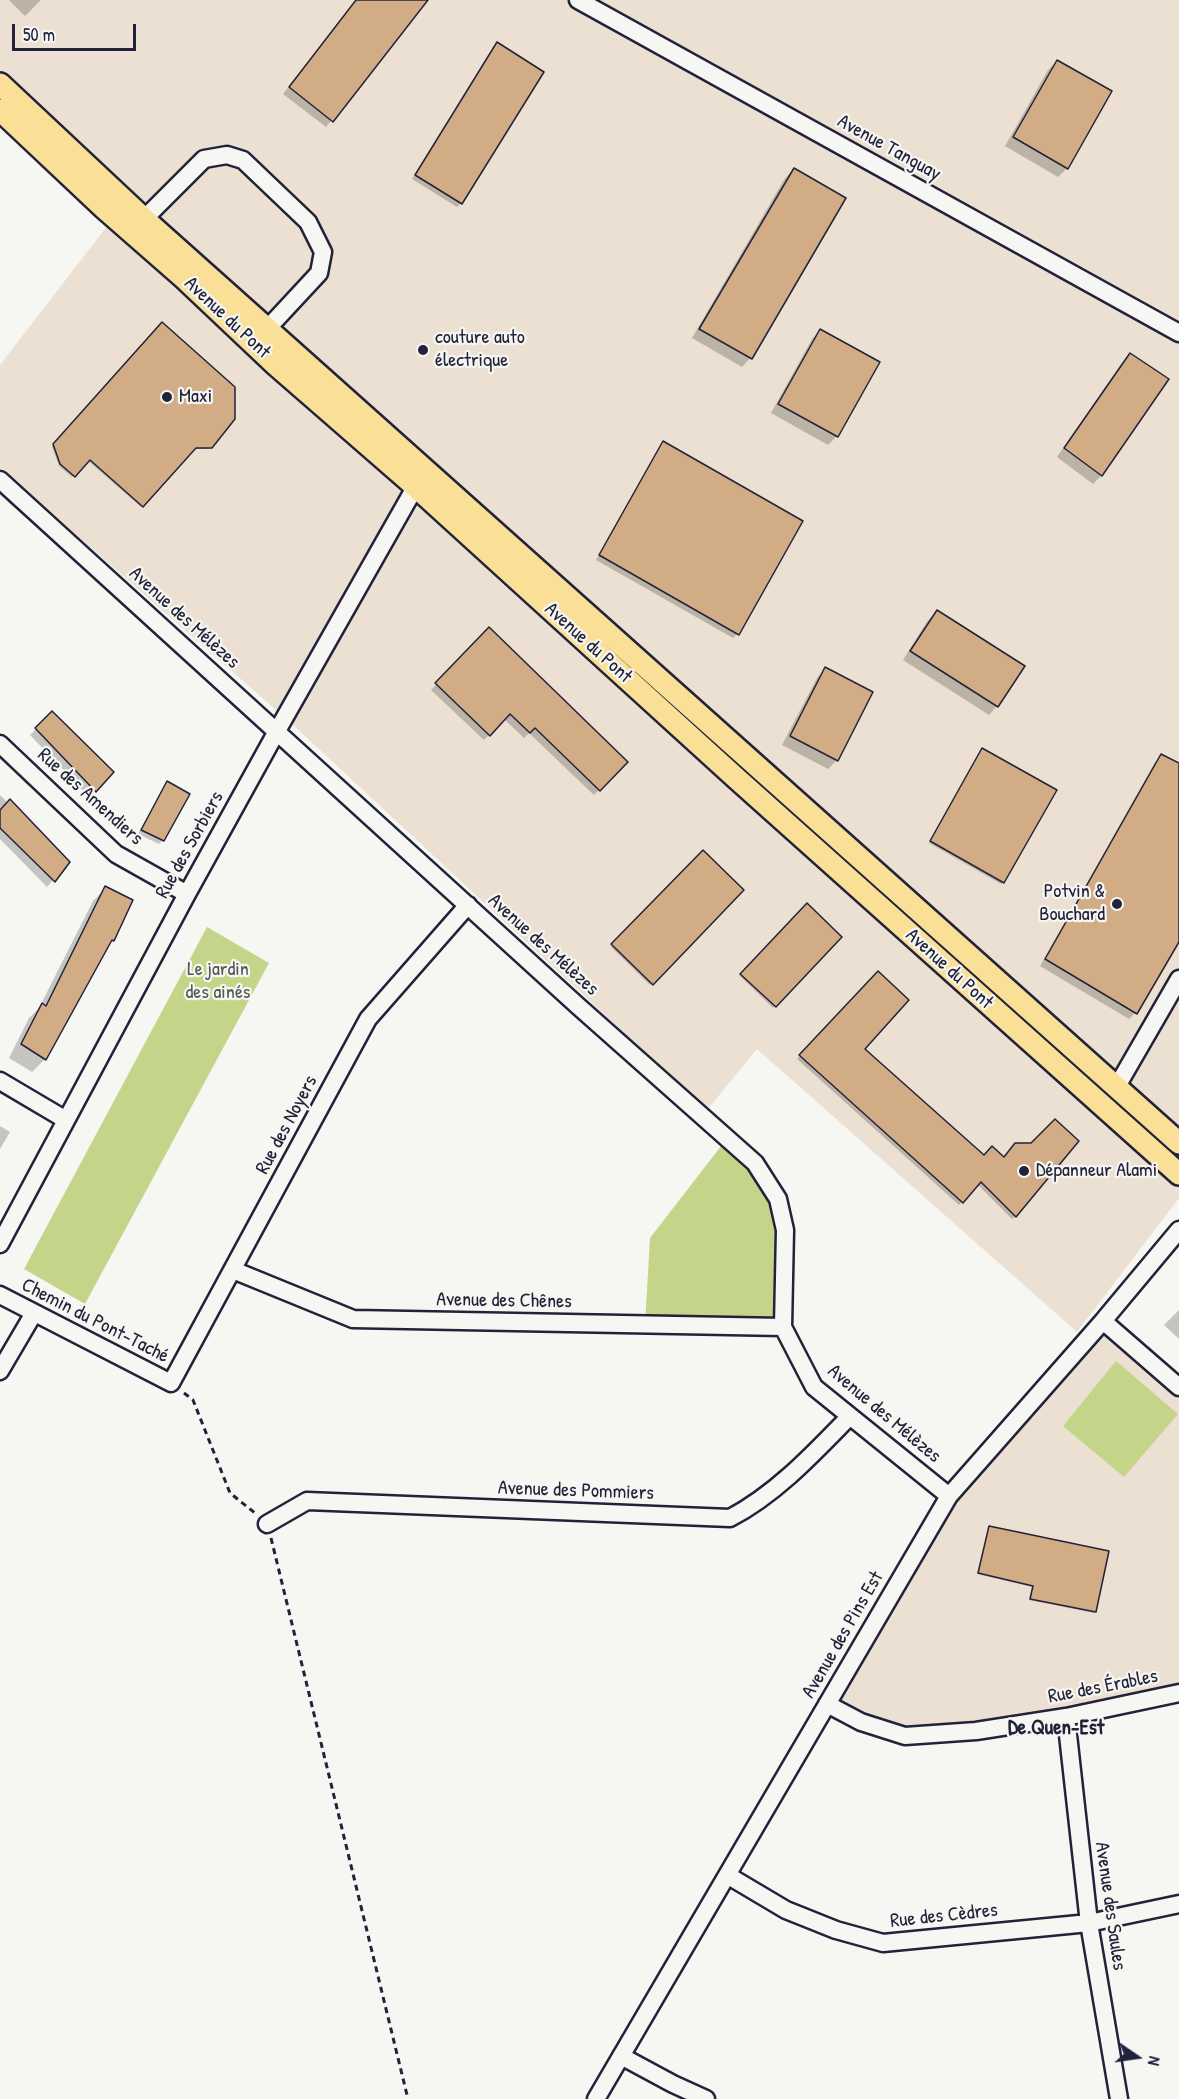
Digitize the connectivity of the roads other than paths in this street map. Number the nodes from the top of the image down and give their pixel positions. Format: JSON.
{"nodes":[{"id":1,"x":578,"y":0,"type":"edge"},
{"id":2,"x":0,"y":84,"type":"edge"},
{"id":3,"x":0,"y":110,"type":"edge"},
{"id":4,"x":144,"y":219,"type":"junction"},
{"id":5,"x":267,"y":329,"type":"junction"},
{"id":6,"x":1179,"y":333,"type":"edge"},
{"id":7,"x":420,"y":479,"type":"junction"},
{"id":8,"x":0,"y":480,"type":"edge"},
{"id":9,"x":277,"y":731,"type":"junction"},
{"id":10,"x":0,"y":744,"type":"edge"},
{"id":11,"x":187,"y":894,"type":"junction"},
{"id":12,"x":468,"y":904,"type":"junction"},
{"id":13,"x":1179,"y":979,"type":"edge"},
{"id":14,"x":0,"y":1081,"type":"edge"},
{"id":15,"x":1116,"y":1088,"type":"junction"},
{"id":16,"x":66,"y":1120,"type":"junction"},
{"id":17,"x":1179,"y":1143,"type":"edge"},
{"id":18,"x":1179,"y":1174,"type":"edge"},
{"id":19,"x":1179,"y":1230,"type":"edge"},
{"id":20,"x":0,"y":1244,"type":"edge"},
{"id":21,"x":233,"y":1270,"type":"junction"},
{"id":22,"x":0,"y":1296,"type":"edge"},
{"id":23,"x":34,"y":1313,"type":"junction"},
{"id":24,"x":1103,"y":1321,"type":"junction"},
{"id":25,"x":783,"y":1328,"type":"junction"},
{"id":26,"x":0,"y":1371,"type":"edge"},
{"id":27,"x":171,"y":1383,"type":"joint"},
{"id":28,"x":1179,"y":1387,"type":"edge"},
{"id":29,"x":850,"y":1416,"type":"junction"},
{"id":30,"x":949,"y":1496,"type":"junction"},
{"id":31,"x":267,"y":1524,"type":"road end"},
{"id":32,"x":1179,"y":1694,"type":"edge"},
{"id":33,"x":827,"y":1704,"type":"junction"},
{"id":34,"x":1066,"y":1717,"type":"junction"},
{"id":35,"x":727,"y":1875,"type":"junction"},
{"id":36,"x":1179,"y":1904,"type":"edge"},
{"id":37,"x":1089,"y":1923,"type":"junction"},
{"id":38,"x":621,"y":2055,"type":"junction"},
{"id":39,"x":596,"y":2099,"type":"edge"},
{"id":40,"x":706,"y":2099,"type":"edge"},
{"id":41,"x":1119,"y":2099,"type":"edge"}],
"edges":[{"from":1,"to":6,"type":"street","name":"Avenue Tanguay"},
{"from":2,"to":4,"type":"main road","name":"Avenue du Pont"},
{"from":3,"to":7,"type":"main road","name":"Avenue du Pont"},
{"from":4,"to":5,"type":"main road","name":"Avenue du Pont"},
{"from":4,"to":5,"type":"street"},
{"from":5,"to":7,"type":"main road","name":"Avenue du Pont"},
{"from":7,"to":9,"type":"street","name":"Rue des Sorbiers"},
{"from":7,"to":15,"type":"main road","name":"Avenue du Pont"},
{"from":7,"to":18,"type":"main road","name":"Avenue du Pont"},
{"from":8,"to":9,"type":"street","name":"Avenue des Mélèzes"},
{"from":9,"to":11,"type":"street","name":"Rue des Sorbiers"},
{"from":9,"to":12,"type":"street","name":"Avenue des Mélèzes"},
{"from":10,"to":11,"type":"street","name":"Rue des Amendiers"},
{"from":11,"to":16,"type":"street","name":"Rue des Sorbiers"},
{"from":12,"to":21,"type":"street","name":"Rue des Noyers"},
{"from":12,"to":25,"type":"street","name":"Avenue des Mélèzes"},
{"from":13,"to":15,"type":"street"},
{"from":14,"to":16,"type":"street"},
{"from":15,"to":17,"type":"main road","name":"Avenue du Pont"},
{"from":16,"to":20,"type":"street","name":"Rue des Sorbiers"},
{"from":19,"to":24,"type":"street","name":"Avenue des Pins Est"},
{"from":21,"to":25,"type":"street","name":"Avenue des Chênes"},
{"from":21,"to":27,"type":"street","name":"Rue des Noyers"},
{"from":22,"to":23,"type":"street","name":"Chemin du Pont-Taché"},
{"from":23,"to":26,"type":"street"},
{"from":23,"to":27,"type":"street","name":"Chemin du Pont-Taché"},
{"from":24,"to":28,"type":"street"},
{"from":24,"to":30,"type":"street","name":"Avenue des Pins Est"},
{"from":25,"to":29,"type":"street","name":"Avenue des Mélèzes"},
{"from":29,"to":30,"type":"street","name":"Avenue des Mélèzes"},
{"from":29,"to":31,"type":"street","name":"Avenue des Pommiers"},
{"from":30,"to":33,"type":"street","name":"Avenue des Pins Est"},
{"from":32,"to":34,"type":"street","name":"Rue des Érables"},
{"from":33,"to":34,"type":"street","name":"Rue des Érables"},
{"from":33,"to":35,"type":"street","name":"Avenue des Pins Est"},
{"from":34,"to":37,"type":"street","name":"Avenue des Saules"},
{"from":35,"to":37,"type":"street","name":"Rue des Cèdres"},
{"from":35,"to":38,"type":"street","name":"Avenue des Pins Est"},
{"from":36,"to":37,"type":"street","name":"Rue des Cèdres"},
{"from":37,"to":41,"type":"street","name":"Avenue des Saules"},
{"from":38,"to":39,"type":"street","name":"Avenue des Pins Est"},
{"from":38,"to":40,"type":"street"}]}
